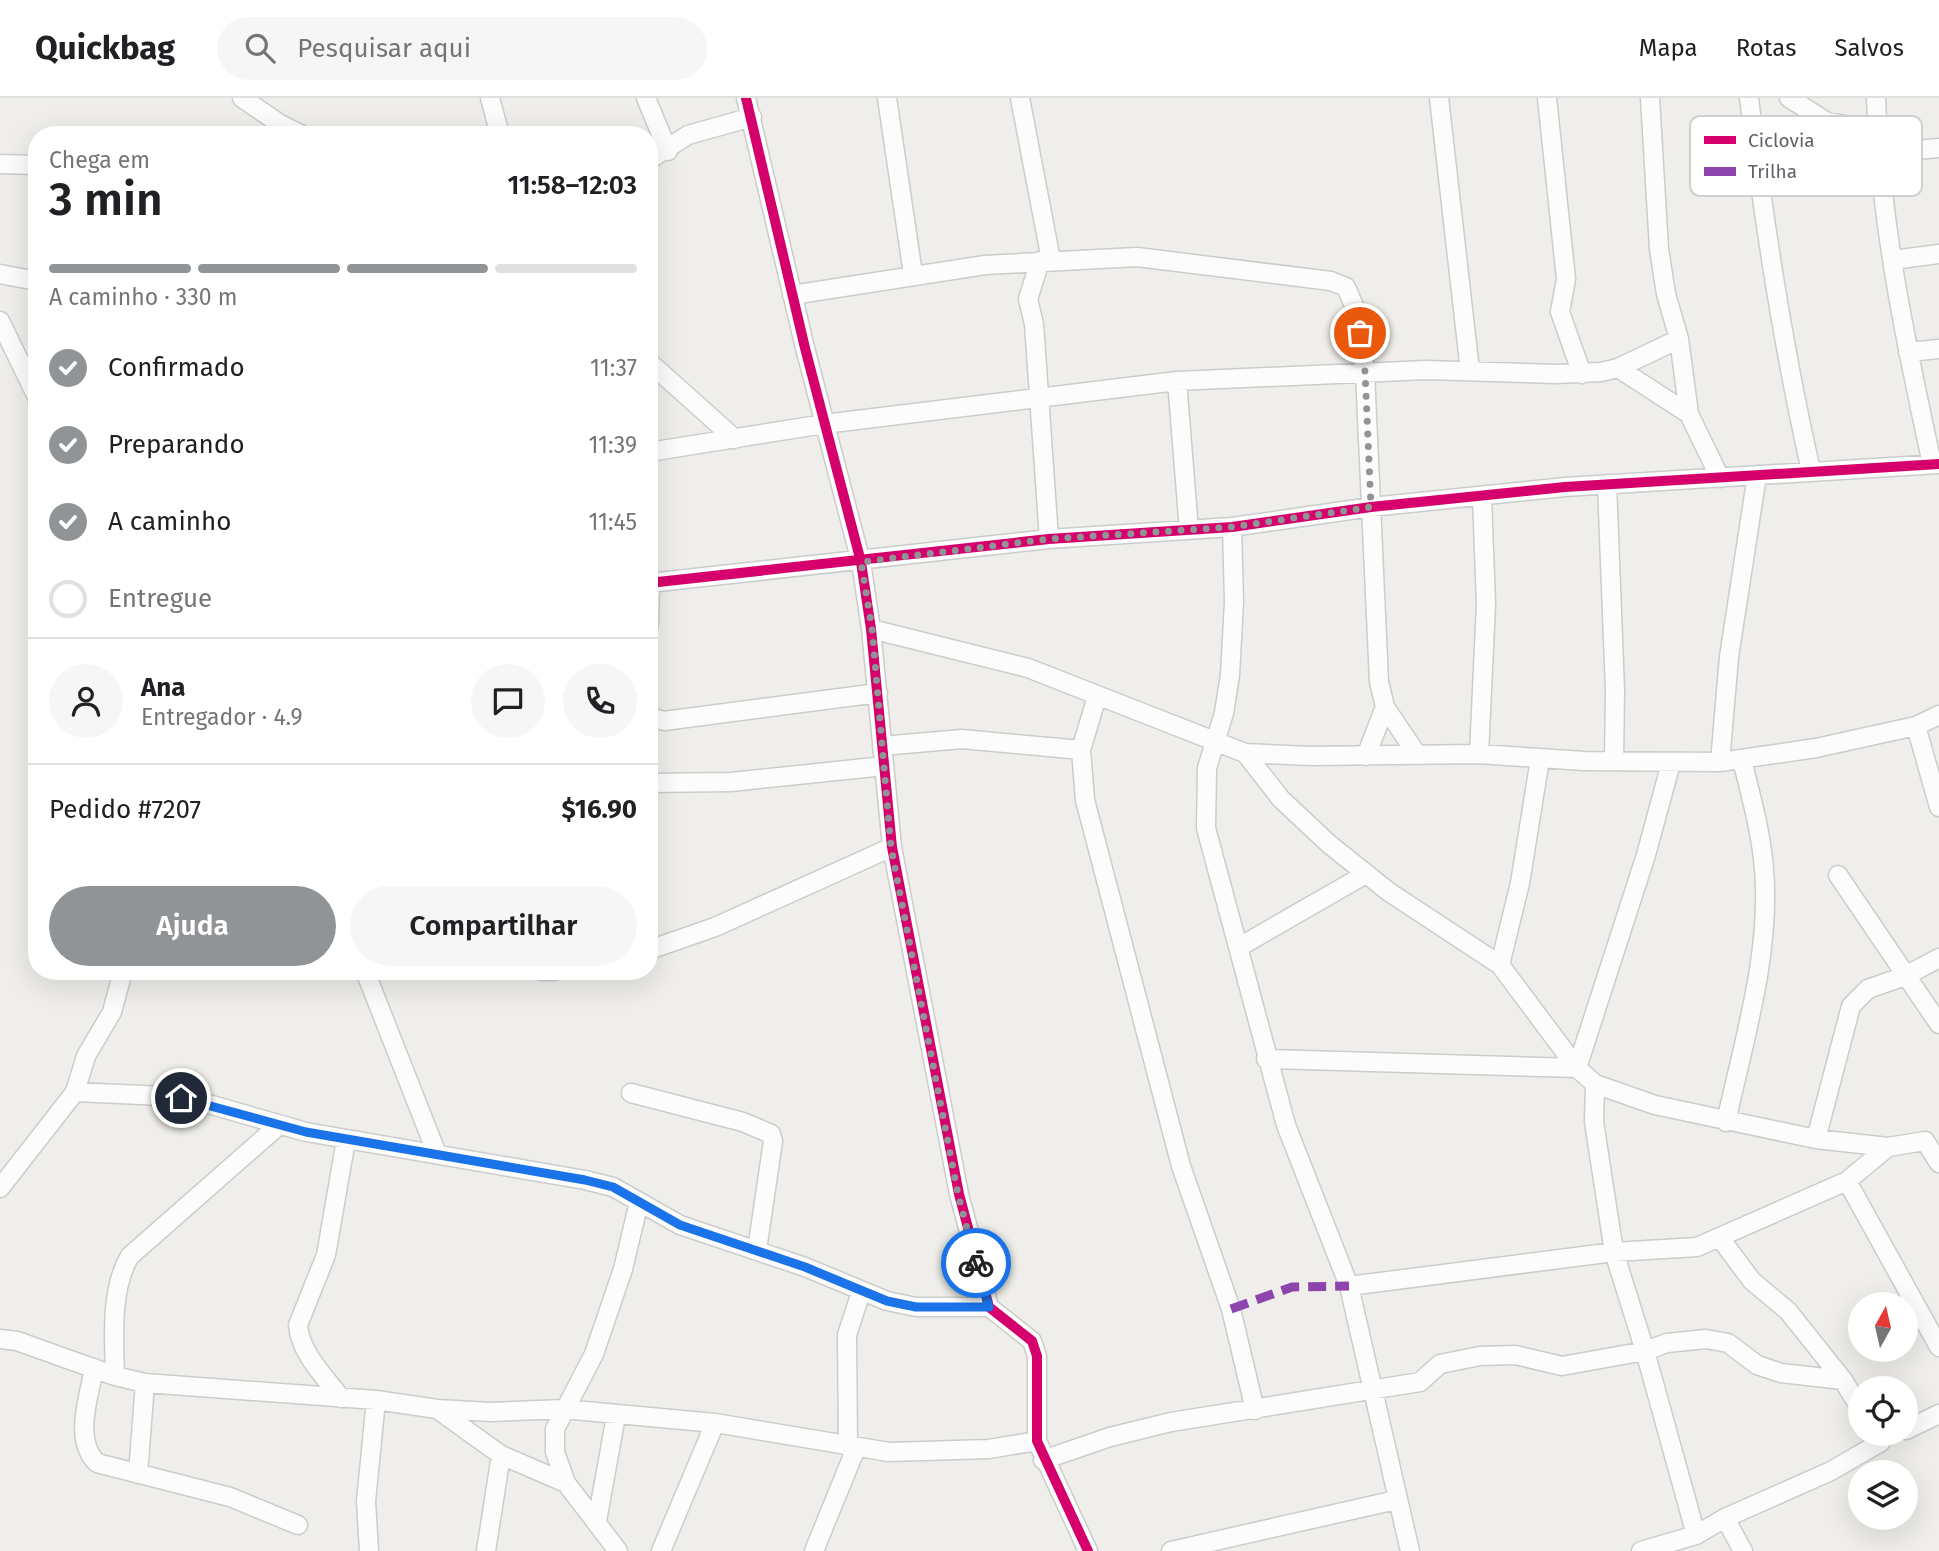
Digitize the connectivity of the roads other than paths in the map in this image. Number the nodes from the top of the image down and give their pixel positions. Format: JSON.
{"nodes":[{"id":1,"x":242,"y":98,"type":"edge"},
{"id":2,"x":490,"y":98,"type":"edge"},
{"id":3,"x":646,"y":98,"type":"edge"},
{"id":4,"x":746,"y":98,"type":"edge"},
{"id":5,"x":887,"y":98,"type":"edge"},
{"id":6,"x":1020,"y":98,"type":"edge"},
{"id":7,"x":1439,"y":98,"type":"edge"},
{"id":8,"x":1547,"y":98,"type":"edge"},
{"id":9,"x":1650,"y":98,"type":"edge"},
{"id":10,"x":1749,"y":98,"type":"edge"},
{"id":11,"x":1789,"y":98,"type":"edge"},
{"id":12,"x":1876,"y":98,"type":"edge"},
{"id":13,"x":1751,"y":116,"type":"edge"},
{"id":14,"x":1818,"y":116,"type":"edge"},
{"id":15,"x":1877,"y":116,"type":"edge"},
{"id":16,"x":752,"y":117,"type":"junction"},
{"id":17,"x":284,"y":126,"type":"edge"},
{"id":18,"x":498,"y":126,"type":"edge"},
{"id":19,"x":658,"y":126,"type":"edge"},
{"id":20,"x":658,"y":127,"type":"edge"},
{"id":21,"x":668,"y":151,"type":"junction"},
{"id":22,"x":658,"y":156,"type":"edge"},
{"id":23,"x":0,"y":164,"type":"edge"},
{"id":24,"x":28,"y":165,"type":"edge"},
{"id":25,"x":1760,"y":196,"type":"edge"},
{"id":26,"x":1885,"y":196,"type":"edge"},
{"id":27,"x":1939,"y":254,"type":"edge"},
{"id":28,"x":1045,"y":260,"type":"junction"},
{"id":29,"x":1893,"y":260,"type":"junction"},
{"id":30,"x":0,"y":274,"type":"edge"},
{"id":31,"x":913,"y":274,"type":"junction"},
{"id":32,"x":28,"y":279,"type":"edge"},
{"id":33,"x":792,"y":295,"type":"junction"},
{"id":34,"x":0,"y":321,"type":"edge"},
{"id":35,"x":1679,"y":340,"type":"junction"},
{"id":36,"x":1939,"y":349,"type":"edge"},
{"id":37,"x":1908,"y":352,"type":"junction"},
{"id":38,"x":1618,"y":368,"type":"junction"},
{"id":39,"x":658,"y":370,"type":"edge"},
{"id":40,"x":1469,"y":371,"type":"junction"},
{"id":41,"x":1365,"y":372,"type":"junction"},
{"id":42,"x":1582,"y":374,"type":"junction"},
{"id":43,"x":28,"y":379,"type":"edge"},
{"id":44,"x":1177,"y":381,"type":"junction"},
{"id":45,"x":1041,"y":397,"type":"junction"},
{"id":46,"x":1689,"y":414,"type":"junction"},
{"id":47,"x":824,"y":424,"type":"junction"},
{"id":48,"x":735,"y":439,"type":"junction"},
{"id":49,"x":658,"y":451,"type":"edge"},
{"id":50,"x":1935,"y":464,"type":"edge"},
{"id":51,"x":1811,"y":471,"type":"junction"},
{"id":52,"x":1757,"y":475,"type":"junction"},
{"id":53,"x":1720,"y":478,"type":"junction"},
{"id":54,"x":1607,"y":484,"type":"junction"},
{"id":55,"x":1482,"y":497,"type":"junction"},
{"id":56,"x":1371,"y":507,"type":"junction"},
{"id":57,"x":1232,"y":527,"type":"junction"},
{"id":58,"x":1189,"y":530,"type":"junction"},
{"id":59,"x":1049,"y":539,"type":"junction"},
{"id":60,"x":861,"y":562,"type":"junction"},
{"id":61,"x":658,"y":582,"type":"edge"},
{"id":62,"x":872,"y":629,"type":"junction"},
{"id":63,"x":878,"y":693,"type":"junction"},
{"id":64,"x":1097,"y":696,"type":"junction"},
{"id":65,"x":1385,"y":706,"type":"junction"},
{"id":66,"x":1939,"y":715,"type":"edge"},
{"id":67,"x":658,"y":719,"type":"edge"},
{"id":68,"x":1916,"y":726,"type":"junction"},
{"id":69,"x":1217,"y":744,"type":"junction"},
{"id":70,"x":882,"y":746,"type":"junction"},
{"id":71,"x":1081,"y":750,"type":"junction"},
{"id":72,"x":1245,"y":753,"type":"junction"},
{"id":73,"x":1416,"y":753,"type":"junction"},
{"id":74,"x":1479,"y":754,"type":"junction"},
{"id":75,"x":1366,"y":757,"type":"junction"},
{"id":76,"x":1540,"y":759,"type":"junction"},
{"id":77,"x":1742,"y":760,"type":"junction"},
{"id":78,"x":1614,"y":761,"type":"junction"},
{"id":79,"x":1720,"y":762,"type":"junction"},
{"id":80,"x":1671,"y":763,"type":"junction"},
{"id":81,"x":884,"y":766,"type":"junction"},
{"id":82,"x":658,"y":783,"type":"edge"},
{"id":83,"x":1939,"y":807,"type":"edge"},
{"id":84,"x":891,"y":847,"type":"junction"},
{"id":85,"x":1366,"y":874,"type":"junction"},
{"id":86,"x":1838,"y":876,"type":"dead end"},
{"id":87,"x":658,"y":947,"type":"edge"},
{"id":88,"x":1239,"y":947,"type":"junction"},
{"id":89,"x":1939,"y":958,"type":"edge"},
{"id":90,"x":1500,"y":965,"type":"junction"},
{"id":91,"x":1905,"y":976,"type":"junction"},
{"id":92,"x":121,"y":980,"type":"edge"},
{"id":93,"x":369,"y":980,"type":"edge"},
{"id":94,"x":1939,"y":1024,"type":"edge"},
{"id":95,"x":1266,"y":1059,"type":"junction"},
{"id":96,"x":1577,"y":1068,"type":"junction"},
{"id":97,"x":1595,"y":1084,"type":"junction"},
{"id":98,"x":75,"y":1091,"type":"junction"},
{"id":99,"x":631,"y":1093,"type":"dead end"},
{"id":100,"x":1726,"y":1122,"type":"junction"},
{"id":101,"x":278,"y":1126,"type":"junction"},
{"id":102,"x":1932,"y":1137,"type":"edge"},
{"id":103,"x":1816,"y":1139,"type":"junction"},
{"id":104,"x":346,"y":1140,"type":"junction"},
{"id":105,"x":1888,"y":1147,"type":"junction"},
{"id":106,"x":437,"y":1154,"type":"junction"},
{"id":107,"x":1939,"y":1163,"type":"edge"},
{"id":108,"x":1847,"y":1181,"type":"junction"},
{"id":109,"x":0,"y":1188,"type":"edge"},
{"id":110,"x":639,"y":1202,"type":"junction"},
{"id":111,"x":1720,"y":1238,"type":"junction"},
{"id":112,"x":757,"y":1250,"type":"junction"},
{"id":113,"x":1614,"y":1252,"type":"junction"},
{"id":114,"x":1349,"y":1286,"type":"junction"},
{"id":115,"x":860,"y":1292,"type":"junction"},
{"id":116,"x":989,"y":1307,"type":"junction"},
{"id":117,"x":0,"y":1339,"type":"edge"},
{"id":118,"x":1939,"y":1347,"type":"edge"},
{"id":119,"x":1645,"y":1351,"type":"junction"},
{"id":120,"x":94,"y":1368,"type":"junction"},
{"id":121,"x":115,"y":1376,"type":"junction"},
{"id":122,"x":1843,"y":1380,"type":"junction"},
{"id":123,"x":145,"y":1383,"type":"junction"},
{"id":124,"x":1848,"y":1388,"type":"edge"},
{"id":125,"x":577,"y":1389,"type":"junction"},
{"id":126,"x":1371,"y":1390,"type":"junction"},
{"id":127,"x":341,"y":1398,"type":"junction"},
{"id":128,"x":376,"y":1400,"type":"junction"},
{"id":129,"x":437,"y":1409,"type":"junction"},
{"id":130,"x":563,"y":1409,"type":"junction"},
{"id":131,"x":1255,"y":1410,"type":"junction"},
{"id":132,"x":583,"y":1411,"type":"junction"},
{"id":133,"x":1939,"y":1415,"type":"edge"},
{"id":134,"x":616,"y":1416,"type":"junction"},
{"id":135,"x":715,"y":1423,"type":"junction"},
{"id":136,"x":1918,"y":1425,"type":"edge"},
{"id":137,"x":1037,"y":1441,"type":"junction"},
{"id":138,"x":1867,"y":1446,"type":"edge"},
{"id":139,"x":852,"y":1448,"type":"junction"},
{"id":140,"x":501,"y":1455,"type":"junction"},
{"id":141,"x":1043,"y":1460,"type":"junction"},
{"id":142,"x":138,"y":1474,"type":"junction"},
{"id":143,"x":566,"y":1483,"type":"junction"},
{"id":144,"x":1396,"y":1500,"type":"junction"},
{"id":145,"x":1725,"y":1518,"type":"junction"},
{"id":146,"x":597,"y":1521,"type":"junction"},
{"id":147,"x":298,"y":1525,"type":"dead end"},
{"id":148,"x":1696,"y":1535,"type":"junction"},
{"id":149,"x":369,"y":1551,"type":"edge"},
{"id":150,"x":485,"y":1551,"type":"edge"},
{"id":151,"x":618,"y":1551,"type":"edge"},
{"id":152,"x":661,"y":1551,"type":"edge"},
{"id":153,"x":814,"y":1551,"type":"edge"},
{"id":154,"x":1088,"y":1551,"type":"edge"},
{"id":155,"x":1171,"y":1551,"type":"edge"},
{"id":156,"x":1410,"y":1551,"type":"edge"},
{"id":157,"x":1641,"y":1551,"type":"edge"},
{"id":158,"x":1743,"y":1551,"type":"edge"}],
"edges":[{"from":1,"to":17,"type":"street"},
{"from":2,"to":18,"type":"street"},
{"from":3,"to":19,"type":"street"},
{"from":4,"to":16,"type":"street"},
{"from":5,"to":31,"type":"street"},
{"from":6,"to":28,"type":"street"},
{"from":7,"to":40,"type":"street"},
{"from":8,"to":42,"type":"street"},
{"from":9,"to":35,"type":"street"},
{"from":10,"to":13,"type":"street"},
{"from":11,"to":14,"type":"street"},
{"from":12,"to":15,"type":"street"},
{"from":16,"to":21,"type":"street"},
{"from":16,"to":33,"type":"street"},
{"from":20,"to":21,"type":"street"},
{"from":21,"to":22,"type":"street"},
{"from":23,"to":24,"type":"street"},
{"from":25,"to":51,"type":"street"},
{"from":26,"to":29,"type":"street"},
{"from":27,"to":29,"type":"street"},
{"from":28,"to":31,"type":"street"},
{"from":28,"to":41,"type":"street"},
{"from":28,"to":45,"type":"street"},
{"from":29,"to":37,"type":"street"},
{"from":30,"to":32,"type":"street"},
{"from":31,"to":33,"type":"street"},
{"from":33,"to":47,"type":"street"},
{"from":34,"to":43,"type":"street"},
{"from":35,"to":38,"type":"street"},
{"from":35,"to":46,"type":"street"},
{"from":36,"to":37,"type":"street"},
{"from":37,"to":50,"type":"street"},
{"from":38,"to":42,"type":"street"},
{"from":38,"to":46,"type":"street"},
{"from":39,"to":48,"type":"street"},
{"from":40,"to":41,"type":"street"},
{"from":40,"to":42,"type":"street"},
{"from":41,"to":44,"type":"street"},
{"from":41,"to":56,"type":"street"},
{"from":44,"to":45,"type":"street"},
{"from":44,"to":58,"type":"street"},
{"from":45,"to":47,"type":"street"},
{"from":45,"to":59,"type":"street"},
{"from":46,"to":53,"type":"street"},
{"from":47,"to":48,"type":"street"},
{"from":47,"to":60,"type":"street"},
{"from":48,"to":49,"type":"street"},
{"from":50,"to":51,"type":"street"},
{"from":51,"to":52,"type":"street"},
{"from":52,"to":53,"type":"street"},
{"from":52,"to":79,"type":"street"},
{"from":53,"to":54,"type":"street"},
{"from":54,"to":55,"type":"street"},
{"from":54,"to":78,"type":"street"},
{"from":55,"to":56,"type":"street"},
{"from":55,"to":74,"type":"street"},
{"from":56,"to":57,"type":"street"},
{"from":56,"to":65,"type":"street"},
{"from":57,"to":58,"type":"street"},
{"from":57,"to":69,"type":"street"},
{"from":58,"to":59,"type":"street"},
{"from":59,"to":60,"type":"street"},
{"from":60,"to":61,"type":"street"},
{"from":60,"to":62,"type":"street"},
{"from":62,"to":63,"type":"street"},
{"from":62,"to":64,"type":"street"},
{"from":63,"to":67,"type":"street"},
{"from":63,"to":70,"type":"street"},
{"from":64,"to":69,"type":"street"},
{"from":64,"to":71,"type":"street"},
{"from":65,"to":73,"type":"street"},
{"from":65,"to":75,"type":"street"},
{"from":66,"to":68,"type":"street"},
{"from":68,"to":77,"type":"street"},
{"from":68,"to":83,"type":"street"},
{"from":69,"to":72,"type":"street"},
{"from":69,"to":88,"type":"street"},
{"from":70,"to":71,"type":"street"},
{"from":70,"to":81,"type":"street"},
{"from":71,"to":131,"type":"street"},
{"from":72,"to":75,"type":"street"},
{"from":72,"to":85,"type":"street"},
{"from":73,"to":74,"type":"street"},
{"from":73,"to":75,"type":"street"},
{"from":74,"to":76,"type":"street"},
{"from":76,"to":78,"type":"street"},
{"from":76,"to":90,"type":"street"},
{"from":77,"to":79,"type":"street"},
{"from":77,"to":100,"type":"street"},
{"from":78,"to":80,"type":"street"},
{"from":79,"to":80,"type":"street"},
{"from":80,"to":96,"type":"street"},
{"from":81,"to":82,"type":"street"},
{"from":81,"to":84,"type":"street"},
{"from":84,"to":87,"type":"street"},
{"from":84,"to":116,"type":"street"},
{"from":85,"to":88,"type":"street"},
{"from":85,"to":90,"type":"street"},
{"from":86,"to":91,"type":"street"},
{"from":88,"to":95,"type":"street"},
{"from":89,"to":91,"type":"street"},
{"from":90,"to":96,"type":"street"},
{"from":91,"to":94,"type":"street"},
{"from":91,"to":103,"type":"street"},
{"from":92,"to":98,"type":"street"},
{"from":93,"to":106,"type":"street"},
{"from":95,"to":96,"type":"street"},
{"from":95,"to":114,"type":"street"},
{"from":96,"to":97,"type":"street"},
{"from":97,"to":100,"type":"street"},
{"from":97,"to":113,"type":"street"},
{"from":98,"to":101,"type":"street"},
{"from":98,"to":109,"type":"street"},
{"from":99,"to":112,"type":"street"},
{"from":100,"to":103,"type":"street"},
{"from":101,"to":104,"type":"street"},
{"from":101,"to":121,"type":"street"},
{"from":102,"to":105,"type":"street"},
{"from":102,"to":107,"type":"street"},
{"from":103,"to":105,"type":"street"},
{"from":104,"to":106,"type":"street"},
{"from":104,"to":127,"type":"street"},
{"from":105,"to":108,"type":"street"},
{"from":106,"to":110,"type":"street"},
{"from":108,"to":111,"type":"street"},
{"from":108,"to":118,"type":"street"},
{"from":110,"to":112,"type":"street"},
{"from":110,"to":125,"type":"street"},
{"from":111,"to":113,"type":"street"},
{"from":111,"to":122,"type":"street"},
{"from":112,"to":115,"type":"street"},
{"from":113,"to":114,"type":"street"},
{"from":113,"to":119,"type":"street"},
{"from":114,"to":126,"type":"street"},
{"from":115,"to":116,"type":"street"},
{"from":115,"to":139,"type":"street"},
{"from":116,"to":137,"type":"street"},
{"from":117,"to":120,"type":"street"},
{"from":119,"to":122,"type":"street"},
{"from":119,"to":126,"type":"street"},
{"from":119,"to":148,"type":"street"},
{"from":120,"to":121,"type":"street"},
{"from":120,"to":142,"type":"street"},
{"from":121,"to":123,"type":"street"},
{"from":122,"to":124,"type":"street"},
{"from":123,"to":127,"type":"street"},
{"from":123,"to":142,"type":"street"},
{"from":125,"to":130,"type":"street"},
{"from":125,"to":132,"type":"street"},
{"from":126,"to":131,"type":"street"},
{"from":126,"to":144,"type":"street"},
{"from":127,"to":128,"type":"street"},
{"from":128,"to":129,"type":"street"},
{"from":128,"to":149,"type":"street"},
{"from":129,"to":130,"type":"street"},
{"from":129,"to":140,"type":"street"},
{"from":130,"to":132,"type":"street"},
{"from":130,"to":143,"type":"street"},
{"from":131,"to":141,"type":"street"},
{"from":132,"to":134,"type":"street"},
{"from":133,"to":136,"type":"street"},
{"from":134,"to":135,"type":"street"},
{"from":134,"to":146,"type":"street"},
{"from":135,"to":139,"type":"street"},
{"from":135,"to":152,"type":"street"},
{"from":137,"to":139,"type":"street"},
{"from":137,"to":141,"type":"street"},
{"from":138,"to":145,"type":"street"},
{"from":139,"to":153,"type":"street"},
{"from":140,"to":143,"type":"street"},
{"from":140,"to":150,"type":"street"},
{"from":141,"to":154,"type":"street"},
{"from":142,"to":147,"type":"street"},
{"from":143,"to":146,"type":"street"},
{"from":144,"to":155,"type":"street"},
{"from":144,"to":156,"type":"street"},
{"from":145,"to":148,"type":"street"},
{"from":145,"to":158,"type":"street"},
{"from":146,"to":151,"type":"street"},
{"from":148,"to":157,"type":"street"}]}
